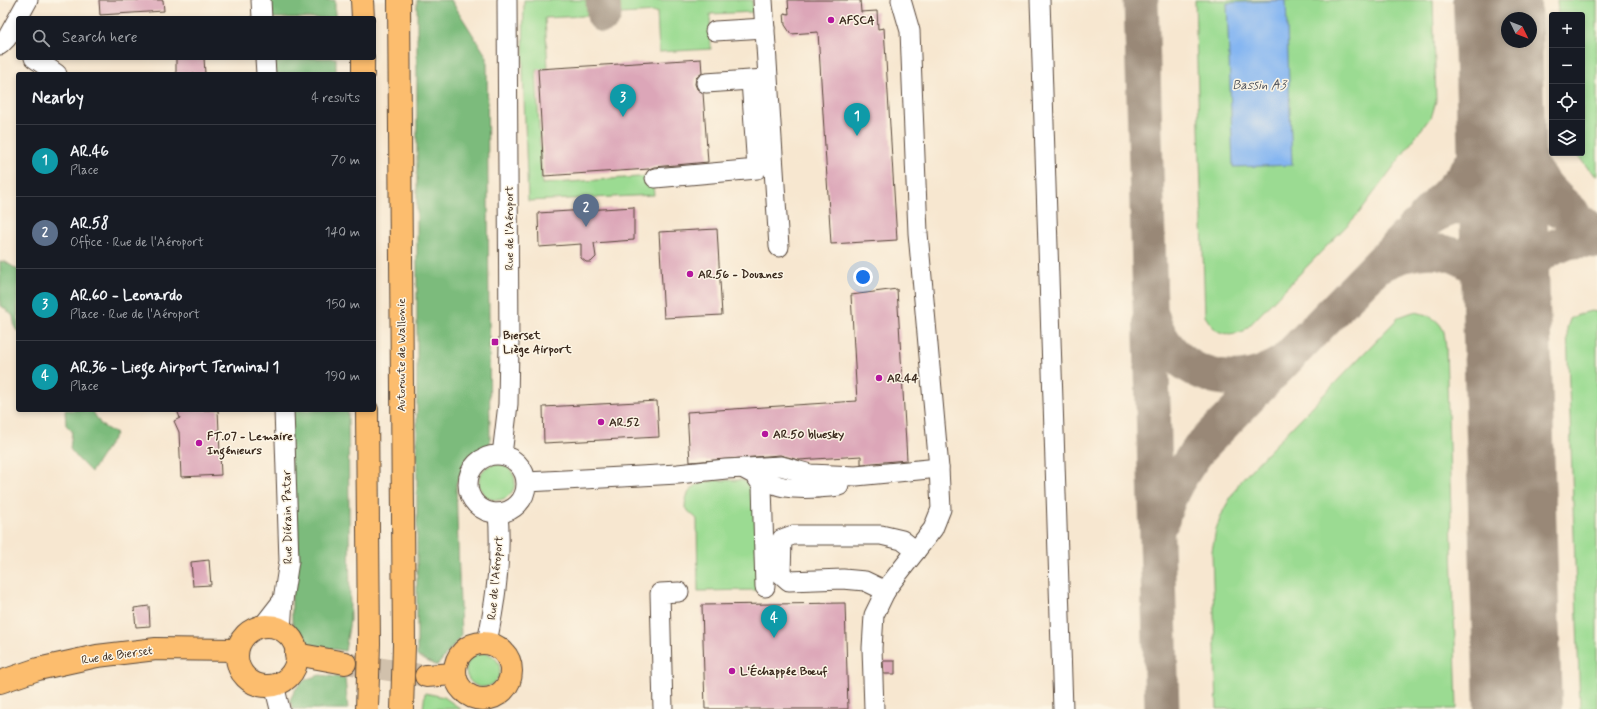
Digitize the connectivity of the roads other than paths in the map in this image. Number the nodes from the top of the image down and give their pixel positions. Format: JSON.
{"nodes":[{"id":1,"x":28,"y":0,"type":"edge"},
{"id":2,"x":261,"y":0,"type":"edge"},
{"id":3,"x":362,"y":0,"type":"edge"},
{"id":4,"x":399,"y":0,"type":"edge"},
{"id":5,"x":507,"y":0,"type":"edge"},
{"id":6,"x":763,"y":0,"type":"edge"},
{"id":7,"x":901,"y":0,"type":"edge"},
{"id":8,"x":1040,"y":0,"type":"edge"},
{"id":9,"x":21,"y":16,"type":"edge"},
{"id":10,"x":262,"y":16,"type":"edge"},
{"id":11,"x":363,"y":16,"type":"edge"},
{"id":12,"x":16,"y":26,"type":"edge"},
{"id":13,"x":765,"y":28,"type":"junction"},
{"id":14,"x":714,"y":31,"type":"dead end"},
{"id":15,"x":8,"y":43,"type":"edge"},
{"id":16,"x":37,"y":60,"type":"edge"},
{"id":17,"x":265,"y":60,"type":"edge"},
{"id":18,"x":363,"y":60,"type":"edge"},
{"id":19,"x":54,"y":72,"type":"edge"},
{"id":20,"x":266,"y":72,"type":"edge"},
{"id":21,"x":363,"y":72,"type":"edge"},
{"id":22,"x":760,"y":80,"type":"junction"},
{"id":23,"x":706,"y":83,"type":"dead end"},
{"id":24,"x":655,"y":178,"type":"dead end"},
{"id":25,"x":779,"y":247,"type":"dead end"},
{"id":26,"x":284,"y":412,"type":"edge"},
{"id":27,"x":367,"y":412,"type":"edge"},
{"id":28,"x":502,"y":455,"type":"junction"},
{"id":29,"x":939,"y":468,"type":"junction"},
{"id":30,"x":749,"y":472,"type":"junction"},
{"id":31,"x":526,"y":482,"type":"junction"},
{"id":32,"x":498,"y":513,"type":"junction"},
{"id":33,"x":916,"y":551,"type":"junction"},
{"id":34,"x":766,"y":587,"type":"dead end"},
{"id":35,"x":886,"y":591,"type":"junction"},
{"id":36,"x":679,"y":592,"type":"dead end"},
{"id":37,"x":272,"y":628,"type":"junction"},
{"id":38,"x":487,"y":642,"type":"junction"},
{"id":39,"x":237,"y":650,"type":"junction"},
{"id":40,"x":296,"y":654,"type":"junction"},
{"id":41,"x":345,"y":663,"type":"tunnel mouth"},
{"id":42,"x":454,"y":674,"type":"junction"},
{"id":43,"x":426,"y":676,"type":"tunnel mouth"},
{"id":44,"x":0,"y":682,"type":"edge"},
{"id":45,"x":274,"y":685,"type":"junction"},
{"id":46,"x":489,"y":704,"type":"edge"},
{"id":47,"x":280,"y":709,"type":"edge"},
{"id":48,"x":367,"y":709,"type":"edge"},
{"id":49,"x":402,"y":709,"type":"edge"},
{"id":50,"x":663,"y":709,"type":"edge"},
{"id":51,"x":874,"y":709,"type":"edge"},
{"id":52,"x":1063,"y":709,"type":"edge"}],
"edges":[{"from":1,"to":9,"type":"street"},
{"from":2,"to":10,"type":"street"},
{"from":3,"to":11,"type":"main road"},
{"from":4,"to":49,"type":"main road","name":"Autoroute de Wallonie"},
{"from":5,"to":28,"type":"street","name":"Rue de l'Aéroport"},
{"from":6,"to":13,"type":"street"},
{"from":7,"to":29,"type":"street"},
{"from":8,"to":52,"type":"street"},
{"from":12,"to":15,"type":"street"},
{"from":13,"to":14,"type":"street"},
{"from":13,"to":22,"type":"street"},
{"from":16,"to":19,"type":"street"},
{"from":17,"to":20,"type":"street"},
{"from":18,"to":21,"type":"main road"},
{"from":22,"to":23,"type":"street"},
{"from":22,"to":24,"type":"street"},
{"from":22,"to":25,"type":"street"},
{"from":26,"to":37,"type":"street","name":"Rue Diérain Patar"},
{"from":27,"to":48,"type":"main road"},
{"from":28,"to":31,"type":"street"},
{"from":28,"to":32,"type":"street"},
{"from":29,"to":30,"type":"street"},
{"from":29,"to":33,"type":"street"},
{"from":30,"to":31,"type":"street"},
{"from":30,"to":34,"type":"street"},
{"from":31,"to":32,"type":"street"},
{"from":32,"to":38,"type":"street","name":"Rue de l'Aéroport"},
{"from":33,"to":35,"type":"street"},
{"from":33,"to":35,"type":"street"},
{"from":35,"to":51,"type":"street"},
{"from":36,"to":50,"type":"street"},
{"from":37,"to":39,"type":"main road"},
{"from":37,"to":40,"type":"main road"},
{"from":38,"to":42,"type":"main road"},
{"from":38,"to":46,"type":"main road"},
{"from":39,"to":44,"type":"main road","name":"Rue de Bierset"},
{"from":39,"to":45,"type":"main road"},
{"from":40,"to":41,"type":"main road"},
{"from":40,"to":45,"type":"main road"},
{"from":42,"to":43,"type":"main road"},
{"from":42,"to":46,"type":"main road"},
{"from":45,"to":47,"type":"street"}]}
